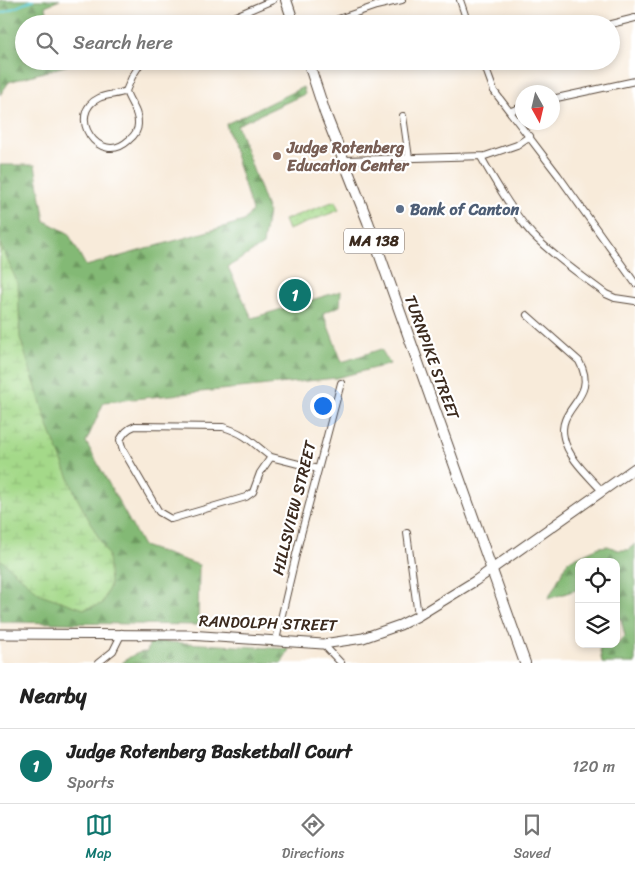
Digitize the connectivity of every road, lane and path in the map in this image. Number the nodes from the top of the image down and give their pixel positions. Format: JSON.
{"nodes":[{"id":1,"x":273,"y":0,"type":"edge"},
{"id":2,"x":286,"y":0,"type":"edge"},
{"id":3,"x":402,"y":0,"type":"edge"},
{"id":4,"x":460,"y":0,"type":"edge"},
{"id":5,"x":238,"y":15,"type":"edge"},
{"id":6,"x":291,"y":15,"type":"edge"},
{"id":7,"x":350,"y":15,"type":"edge"},
{"id":8,"x":465,"y":15,"type":"edge"},
{"id":9,"x":635,"y":18,"type":"edge"},
{"id":10,"x":620,"y":22,"type":"edge"},
{"id":11,"x":136,"y":70,"type":"edge"},
{"id":12,"x":311,"y":70,"type":"edge"},
{"id":13,"x":486,"y":70,"type":"edge"},
{"id":14,"x":635,"y":81,"type":"edge"},
{"id":15,"x":126,"y":91,"type":"junction"},
{"id":16,"x":560,"y":97,"type":"edge"},
{"id":17,"x":515,"y":110,"type":"edge"},
{"id":18,"x":511,"y":111,"type":"junction"},
{"id":19,"x":403,"y":116,"type":"dead end"},
{"id":20,"x":530,"y":136,"type":"junction"},
{"id":21,"x":481,"y":157,"type":"junction"},
{"id":22,"x":408,"y":158,"type":"junction"},
{"id":23,"x":345,"y":160,"type":"junction"},
{"id":24,"x":635,"y":283,"type":"edge"},
{"id":25,"x":635,"y":300,"type":"edge"},
{"id":26,"x":527,"y":315,"type":"dead end"},
{"id":27,"x":341,"y":383,"type":"dead end"},
{"id":28,"x":271,"y":457,"type":"junction"},
{"id":29,"x":635,"y":468,"type":"edge"},
{"id":30,"x":318,"y":469,"type":"junction"},
{"id":31,"x":602,"y":491,"type":"junction"},
{"id":32,"x":407,"y":533,"type":"dead end"},
{"id":33,"x":491,"y":570,"type":"junction"},
{"id":34,"x":418,"y":616,"type":"junction"},
{"id":35,"x":122,"y":633,"type":"junction"},
{"id":36,"x":0,"y":634,"type":"edge"},
{"id":37,"x":276,"y":640,"type":"junction"},
{"id":38,"x":323,"y":644,"type":"junction"},
{"id":39,"x":98,"y":663,"type":"edge"},
{"id":40,"x":341,"y":663,"type":"edge"},
{"id":41,"x":525,"y":663,"type":"edge"}],
"edges":[{"from":1,"to":5,"type":"street"},
{"from":2,"to":6,"type":"main road"},
{"from":3,"to":7,"type":"street"},
{"from":4,"to":8,"type":"street"},
{"from":9,"to":10,"type":"street"},
{"from":11,"to":15,"type":"street"},
{"from":12,"to":23,"type":"main road","name":"TURNPIKE STREET","number":"MA 138"},
{"from":13,"to":18,"type":"street"},
{"from":14,"to":16,"type":"street"},
{"from":15,"to":15,"type":"street"},
{"from":17,"to":18,"type":"street"},
{"from":18,"to":20,"type":"street"},
{"from":19,"to":22,"type":"street"},
{"from":20,"to":21,"type":"street"},
{"from":20,"to":24,"type":"street"},
{"from":21,"to":22,"type":"street"},
{"from":21,"to":25,"type":"street"},
{"from":22,"to":23,"type":"street"},
{"from":23,"to":33,"type":"main road","name":"TURNPIKE STREET","number":"MA 138"},
{"from":26,"to":31,"type":"street"},
{"from":27,"to":30,"type":"street","name":"HILLSVIEW STREET"},
{"from":28,"to":28,"type":"street"},
{"from":28,"to":30,"type":"street"},
{"from":29,"to":31,"type":"main road","name":"RANDOLPH STREET"},
{"from":30,"to":37,"type":"street","name":"HILLSVIEW STREET"},
{"from":31,"to":33,"type":"main road","name":"RANDOLPH STREET"},
{"from":32,"to":34,"type":"street"},
{"from":33,"to":34,"type":"main road","name":"RANDOLPH STREET"},
{"from":33,"to":41,"type":"main road","name":"TURNPIKE STREET","number":"MA 138"},
{"from":34,"to":38,"type":"main road","name":"RANDOLPH STREET"},
{"from":35,"to":36,"type":"main road","name":"RANDOLPH STREET"},
{"from":35,"to":37,"type":"main road","name":"RANDOLPH STREET"},
{"from":35,"to":39,"type":"street"},
{"from":37,"to":38,"type":"main road","name":"RANDOLPH STREET"},
{"from":38,"to":40,"type":"street"}]}
